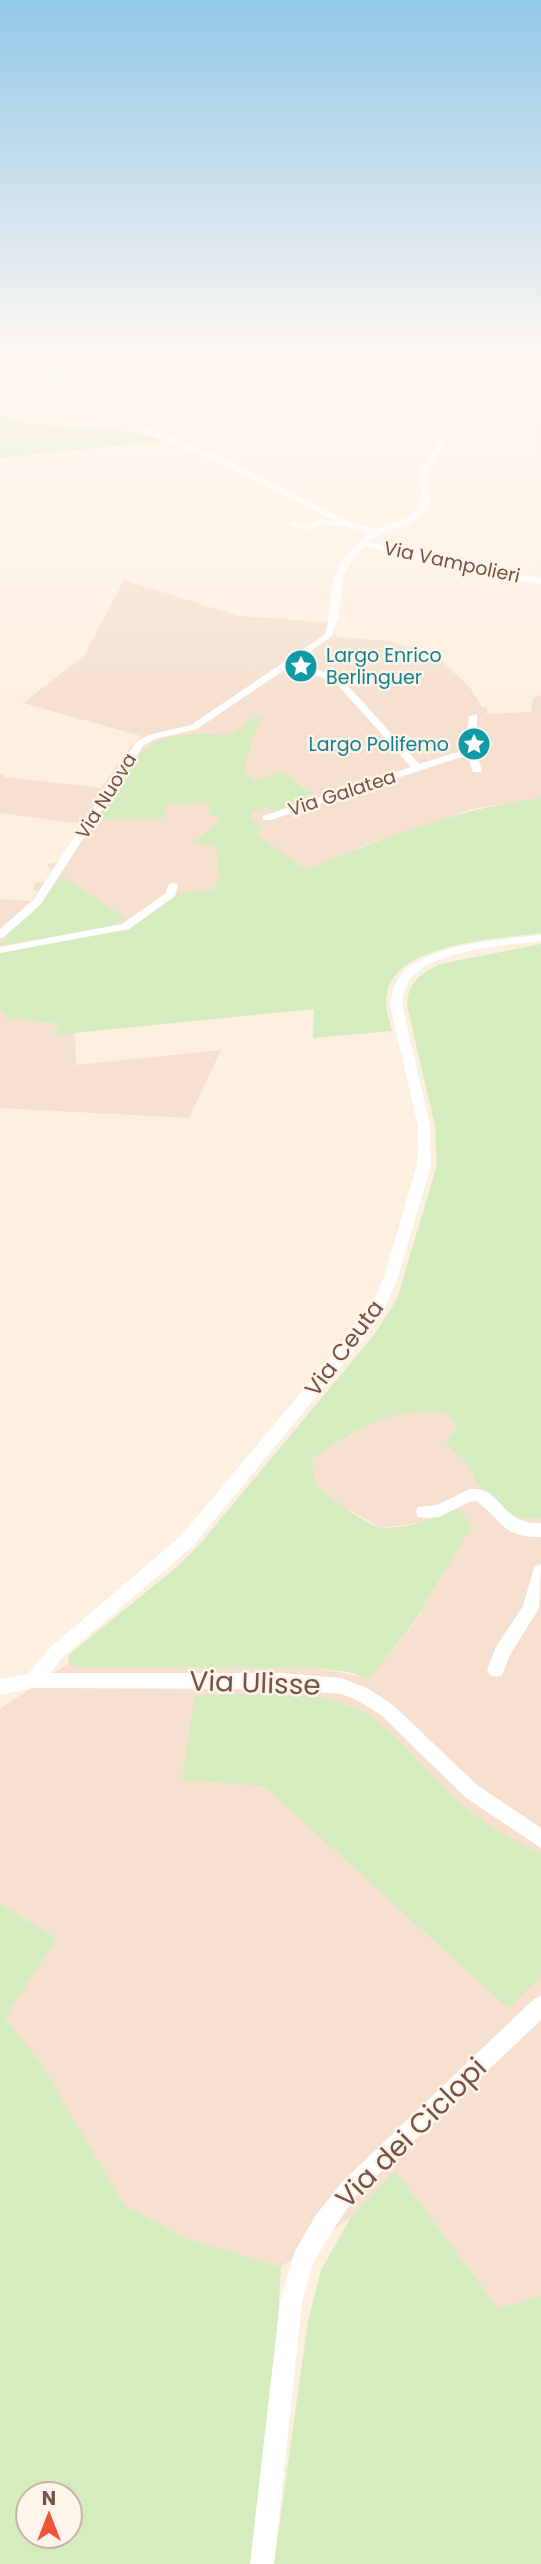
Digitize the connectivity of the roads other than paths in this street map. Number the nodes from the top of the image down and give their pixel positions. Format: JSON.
{"nodes":[{"id":1,"x":247,"y":474,"type":"edge"},
{"id":2,"x":424,"y":474,"type":"edge"},
{"id":3,"x":293,"y":524,"type":"dead end"},
{"id":4,"x":347,"y":524,"type":"junction"},
{"id":5,"x":375,"y":532,"type":"junction"},
{"id":6,"x":364,"y":543,"type":"junction"},
{"id":7,"x":541,"y":581,"type":"edge"},
{"id":8,"x":289,"y":663,"type":"junction"},
{"id":9,"x":474,"y":716,"type":"dead end"},
{"id":10,"x":471,"y":754,"type":"junction"},
{"id":11,"x":417,"y":768,"type":"junction"},
{"id":12,"x":477,"y":770,"type":"dead end"},
{"id":13,"x":267,"y":818,"type":"dead end"},
{"id":14,"x":173,"y":885,"type":"dead end"},
{"id":15,"x":0,"y":934,"type":"edge"},
{"id":16,"x":541,"y":938,"type":"edge"},
{"id":17,"x":0,"y":950,"type":"edge"},
{"id":18,"x":424,"y":1512,"type":"dead end"},
{"id":19,"x":540,"y":1532,"type":"edge"},
{"id":20,"x":541,"y":1571,"type":"edge"},
{"id":21,"x":496,"y":1670,"type":"dead end"},
{"id":22,"x":33,"y":1680,"type":"junction"},
{"id":23,"x":0,"y":1687,"type":"edge"},
{"id":24,"x":541,"y":1839,"type":"edge"},
{"id":25,"x":541,"y":2006,"type":"edge"},
{"id":26,"x":262,"y":2564,"type":"edge"}],
"edges":[{"from":1,"to":4,"type":"street"},
{"from":2,"to":5,"type":"street"},
{"from":3,"to":4,"type":"street"},
{"from":4,"to":5,"type":"street"},
{"from":5,"to":6,"type":"street","name":"Via Nuova"},
{"from":6,"to":7,"type":"street","name":"Via Vampolieri"},
{"from":6,"to":8,"type":"street","name":"Via Nuova"},
{"from":8,"to":11,"type":"street"},
{"from":8,"to":15,"type":"street","name":"Via Nuova"},
{"from":9,"to":10,"type":"street"},
{"from":10,"to":11,"type":"street","name":"Via Galatea"},
{"from":10,"to":12,"type":"street"},
{"from":11,"to":13,"type":"street","name":"Via Galatea"},
{"from":14,"to":17,"type":"street"},
{"from":16,"to":22,"type":"street","name":"Via Ceuta"},
{"from":18,"to":19,"type":"street"},
{"from":20,"to":21,"type":"street"},
{"from":22,"to":23,"type":"street","name":"Via Ulisse"},
{"from":22,"to":24,"type":"street","name":"Via Ulisse"},
{"from":25,"to":26,"type":"street","name":"Via dei Ciclopi"}]}
